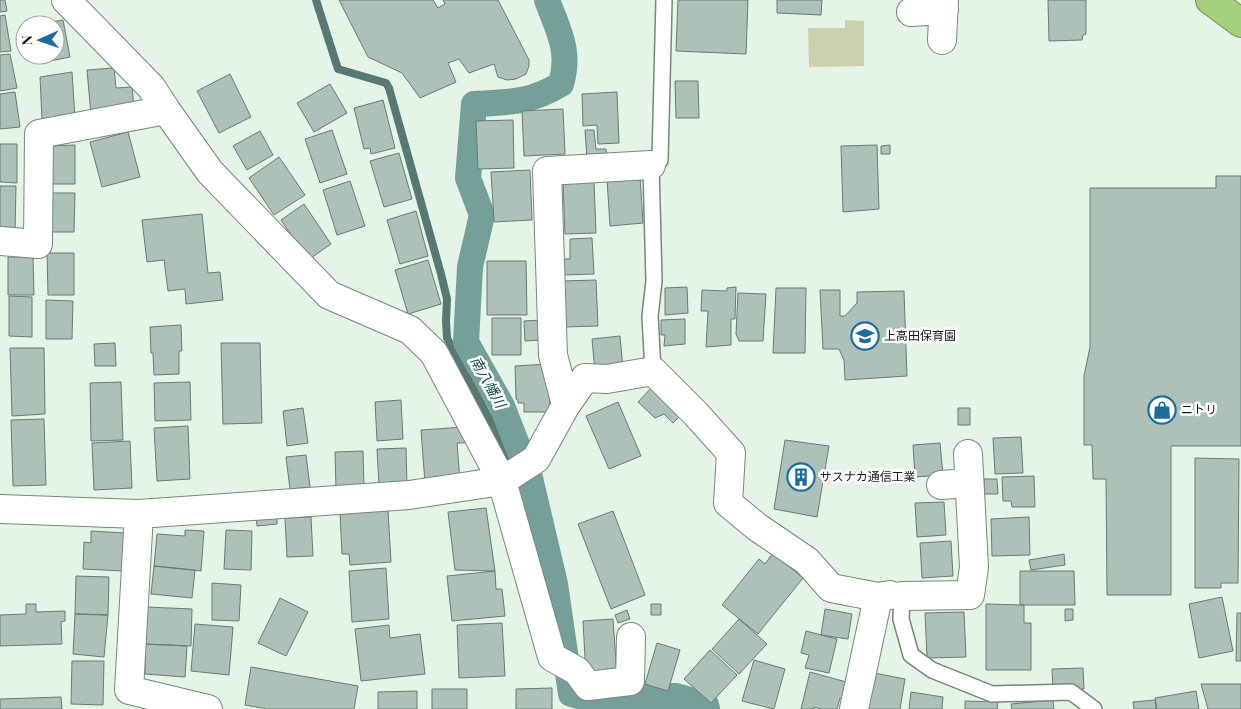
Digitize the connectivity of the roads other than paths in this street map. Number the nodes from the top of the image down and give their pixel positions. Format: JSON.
{"nodes":[{"id":1,"x":66,"y":0,"type":"edge"},
{"id":2,"x":664,"y":0,"type":"edge"},
{"id":3,"x":1210,"y":0,"type":"edge"},
{"id":4,"x":944,"y":5,"type":"edge"},
{"id":5,"x":911,"y":12,"type":"dead end"},
{"id":6,"x":1241,"y":23,"type":"edge"},
{"id":7,"x":942,"y":40,"type":"dead end"},
{"id":8,"x":166,"y":110,"type":"junction"},
{"id":9,"x":651,"y":165,"type":"junction"},
{"id":10,"x":0,"y":241,"type":"edge"},
{"id":11,"x":653,"y":371,"type":"junction"},
{"id":12,"x":566,"y":405,"type":"junction"},
{"id":13,"x":968,"y":454,"type":"dead end"},
{"id":14,"x":504,"y":479,"type":"junction"},
{"id":15,"x":969,"y":483,"type":"junction"},
{"id":16,"x":941,"y":485,"type":"dead end"},
{"id":17,"x":0,"y":509,"type":"edge"},
{"id":18,"x":139,"y":514,"type":"junction"},
{"id":19,"x":890,"y":596,"type":"junction"},
{"id":20,"x":631,"y":638,"type":"dead end"},
{"id":21,"x":208,"y":709,"type":"edge"},
{"id":22,"x":854,"y":709,"type":"edge"},
{"id":23,"x":1094,"y":709,"type":"edge"}],
"edges":[{"from":1,"to":8,"type":"street"},
{"from":2,"to":9,"type":"lane"},
{"from":3,"to":6,"type":"highway"},
{"from":4,"to":5,"type":"street"},
{"from":4,"to":7,"type":"street"},
{"from":8,"to":10,"type":"street"},
{"from":8,"to":14,"type":"street"},
{"from":9,"to":11,"type":"lane"},
{"from":9,"to":12,"type":"street"},
{"from":11,"to":12,"type":"street"},
{"from":11,"to":19,"type":"street"},
{"from":12,"to":14,"type":"street"},
{"from":13,"to":15,"type":"street"},
{"from":14,"to":18,"type":"street"},
{"from":14,"to":20,"type":"street"},
{"from":15,"to":16,"type":"street"},
{"from":15,"to":19,"type":"street"},
{"from":17,"to":18,"type":"street"},
{"from":18,"to":21,"type":"street"},
{"from":19,"to":22,"type":"street"},
{"from":19,"to":23,"type":"lane"}]}
